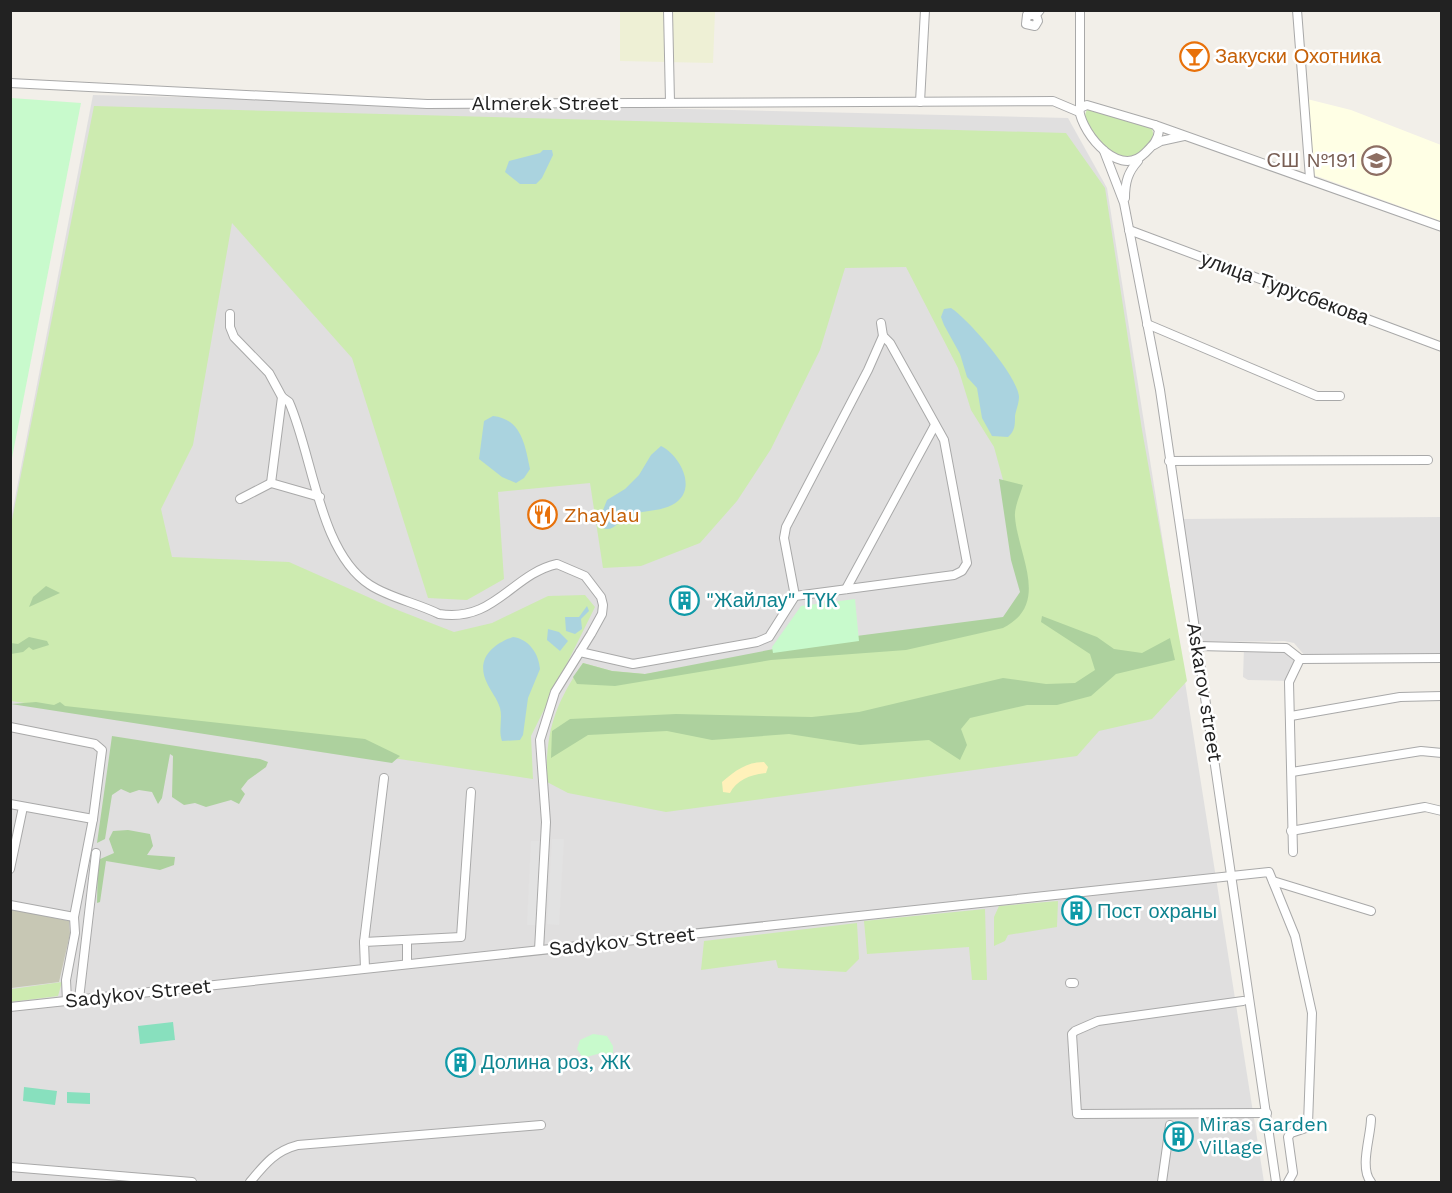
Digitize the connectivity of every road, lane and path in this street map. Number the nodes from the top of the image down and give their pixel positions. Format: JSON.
{"nodes":[{"id":1,"x":668,"y":10,"type":"edge"},
{"id":2,"x":925,"y":10,"type":"edge"},
{"id":3,"x":1080,"y":10,"type":"edge"},
{"id":4,"x":1297,"y":10,"type":"edge"},
{"id":5,"x":10,"y":83,"type":"edge"},
{"id":6,"x":670,"y":102,"type":"junction"},
{"id":7,"x":920,"y":102,"type":"junction"},
{"id":8,"x":1079,"y":110,"type":"junction"},
{"id":9,"x":1155,"y":125,"type":"junction"},
{"id":10,"x":1188,"y":136,"type":"junction"},
{"id":11,"x":1150,"y":148,"type":"junction"},
{"id":12,"x":1104,"y":151,"type":"junction"},
{"id":13,"x":1310,"y":178,"type":"junction"},
{"id":14,"x":1124,"y":203,"type":"junction"},
{"id":15,"x":1442,"y":227,"type":"edge"},
{"id":16,"x":1129,"y":230,"type":"junction"},
{"id":17,"x":230,"y":314,"type":"dead end"},
{"id":18,"x":881,"y":323,"type":"dead end"},
{"id":19,"x":1147,"y":324,"type":"junction"},
{"id":20,"x":883,"y":336,"type":"junction"},
{"id":21,"x":1442,"y":347,"type":"edge"},
{"id":22,"x":1340,"y":396,"type":"dead end"},
{"id":23,"x":282,"y":397,"type":"junction"},
{"id":24,"x":935,"y":425,"type":"junction"},
{"id":25,"x":1428,"y":460,"type":"dead end"},
{"id":26,"x":1169,"y":461,"type":"junction"},
{"id":27,"x":271,"y":483,"type":"junction"},
{"id":28,"x":320,"y":497,"type":"junction"},
{"id":29,"x":240,"y":499,"type":"dead end"},
{"id":30,"x":846,"y":589,"type":"junction"},
{"id":31,"x":795,"y":596,"type":"junction"},
{"id":32,"x":1198,"y":646,"type":"junction"},
{"id":33,"x":580,"y":652,"type":"junction"},
{"id":34,"x":1442,"y":658,"type":"edge"},
{"id":35,"x":1300,"y":659,"type":"junction"},
{"id":36,"x":1442,"y":696,"type":"edge"},
{"id":37,"x":1292,"y":716,"type":"junction"},
{"id":38,"x":10,"y":727,"type":"edge"},
{"id":39,"x":1442,"y":753,"type":"edge"},
{"id":40,"x":1292,"y":772,"type":"junction"},
{"id":41,"x":384,"y":778,"type":"dead end"},
{"id":42,"x":471,"y":792,"type":"dead end"},
{"id":43,"x":10,"y":804,"type":"edge"},
{"id":44,"x":23,"y":807,"type":"junction"},
{"id":45,"x":1442,"y":811,"type":"edge"},
{"id":46,"x":93,"y":819,"type":"junction"},
{"id":47,"x":1291,"y":831,"type":"junction"},
{"id":48,"x":1293,"y":852,"type":"dead end"},
{"id":49,"x":96,"y":853,"type":"dead end"},
{"id":50,"x":10,"y":869,"type":"edge"},
{"id":51,"x":1233,"y":874,"type":"junction"},
{"id":52,"x":1273,"y":881,"type":"junction"},
{"id":53,"x":10,"y":905,"type":"edge"},
{"id":54,"x":1371,"y":911,"type":"dead end"},
{"id":55,"x":74,"y":917,"type":"junction"},
{"id":56,"x":407,"y":940,"type":"junction"},
{"id":57,"x":364,"y":942,"type":"junction"},
{"id":58,"x":539,"y":950,"type":"junction"},
{"id":59,"x":407,"y":964,"type":"junction"},
{"id":60,"x":365,"y":968,"type":"junction"},
{"id":61,"x":79,"y":999,"type":"junction"},
{"id":62,"x":67,"y":1001,"type":"junction"},
{"id":63,"x":1243,"y":1001,"type":"dead end"},
{"id":64,"x":10,"y":1007,"type":"edge"},
{"id":65,"x":1267,"y":1113,"type":"junction"},
{"id":66,"x":1371,"y":1119,"type":"dead end"},
{"id":67,"x":542,"y":1125,"type":"dead end"},
{"id":68,"x":1170,"y":1125,"type":"dead end"},
{"id":69,"x":10,"y":1167,"type":"edge"},
{"id":70,"x":192,"y":1182,"type":"edge"},
{"id":71,"x":250,"y":1182,"type":"edge"},
{"id":72,"x":1162,"y":1182,"type":"edge"},
{"id":73,"x":1276,"y":1182,"type":"edge"},
{"id":74,"x":1287,"y":1182,"type":"edge"},
{"id":75,"x":1371,"y":1182,"type":"edge"}],
"edges":[{"from":1,"to":6,"type":"street"},
{"from":2,"to":7,"type":"street"},
{"from":3,"to":8,"type":"street"},
{"from":4,"to":13,"type":"street"},
{"from":5,"to":6,"type":"street","name":"Almerek Street"},
{"from":6,"to":7,"type":"street","name":"Almerek Street"},
{"from":7,"to":8,"type":"street","name":"Almerek Street"},
{"from":8,"to":9,"type":"street","name":"Almerek Street"},
{"from":8,"to":12,"type":"street"},
{"from":9,"to":10,"type":"street","name":"Almerek Street"},
{"from":9,"to":11,"type":"street"},
{"from":10,"to":11,"type":"street"},
{"from":10,"to":13,"type":"street"},
{"from":11,"to":12,"type":"street"},
{"from":11,"to":14,"type":"street"},
{"from":12,"to":14,"type":"street"},
{"from":13,"to":15,"type":"street"},
{"from":14,"to":16,"type":"street","name":"Askarov street"},
{"from":16,"to":19,"type":"street","name":"Askarov street"},
{"from":16,"to":21,"type":"street","name":"улица Турусбекова"},
{"from":17,"to":23,"type":"street"},
{"from":18,"to":20,"type":"street"},
{"from":19,"to":22,"type":"street"},
{"from":19,"to":26,"type":"street","name":"Askarov street"},
{"from":20,"to":24,"type":"street"},
{"from":20,"to":31,"type":"street"},
{"from":23,"to":27,"type":"street"},
{"from":23,"to":28,"type":"street"},
{"from":24,"to":30,"type":"street"},
{"from":24,"to":30,"type":"street"},
{"from":25,"to":26,"type":"street"},
{"from":26,"to":32,"type":"street","name":"Askarov street"},
{"from":27,"to":28,"type":"street"},
{"from":27,"to":29,"type":"street"},
{"from":28,"to":33,"type":"street"},
{"from":30,"to":31,"type":"street"},
{"from":31,"to":33,"type":"street"},
{"from":32,"to":35,"type":"street"},
{"from":32,"to":51,"type":"street","name":"Askarov street"},
{"from":33,"to":58,"type":"street"},
{"from":34,"to":35,"type":"street"},
{"from":35,"to":37,"type":"street"},
{"from":36,"to":37,"type":"street"},
{"from":37,"to":40,"type":"street"},
{"from":38,"to":46,"type":"street"},
{"from":39,"to":40,"type":"street"},
{"from":40,"to":47,"type":"street"},
{"from":41,"to":57,"type":"street"},
{"from":42,"to":56,"type":"street"},
{"from":43,"to":44,"type":"street"},
{"from":44,"to":46,"type":"street"},
{"from":44,"to":50,"type":"street"},
{"from":45,"to":47,"type":"street"},
{"from":46,"to":55,"type":"street"},
{"from":47,"to":48,"type":"street"},
{"from":49,"to":61,"type":"street"},
{"from":51,"to":52,"type":"street","name":"Sadykov Street"},
{"from":51,"to":58,"type":"street","name":"Sadykov Street"},
{"from":51,"to":65,"type":"street","name":"Askarov street"},
{"from":52,"to":54,"type":"street"},
{"from":52,"to":74,"type":"street"},
{"from":53,"to":55,"type":"street"},
{"from":55,"to":62,"type":"street"},
{"from":56,"to":57,"type":"street"},
{"from":56,"to":59,"type":"street"},
{"from":57,"to":60,"type":"street"},
{"from":58,"to":59,"type":"street","name":"Sadykov Street"},
{"from":59,"to":60,"type":"street","name":"Sadykov Street"},
{"from":60,"to":61,"type":"street","name":"Sadykov Street"},
{"from":61,"to":62,"type":"street","name":"Sadykov Street"},
{"from":62,"to":64,"type":"street","name":"Sadykov Street"},
{"from":63,"to":65,"type":"street"},
{"from":65,"to":73,"type":"street","name":"Askarov street"},
{"from":66,"to":75,"type":"street"},
{"from":67,"to":71,"type":"street"},
{"from":68,"to":72,"type":"street"},
{"from":69,"to":70,"type":"street"}]}
